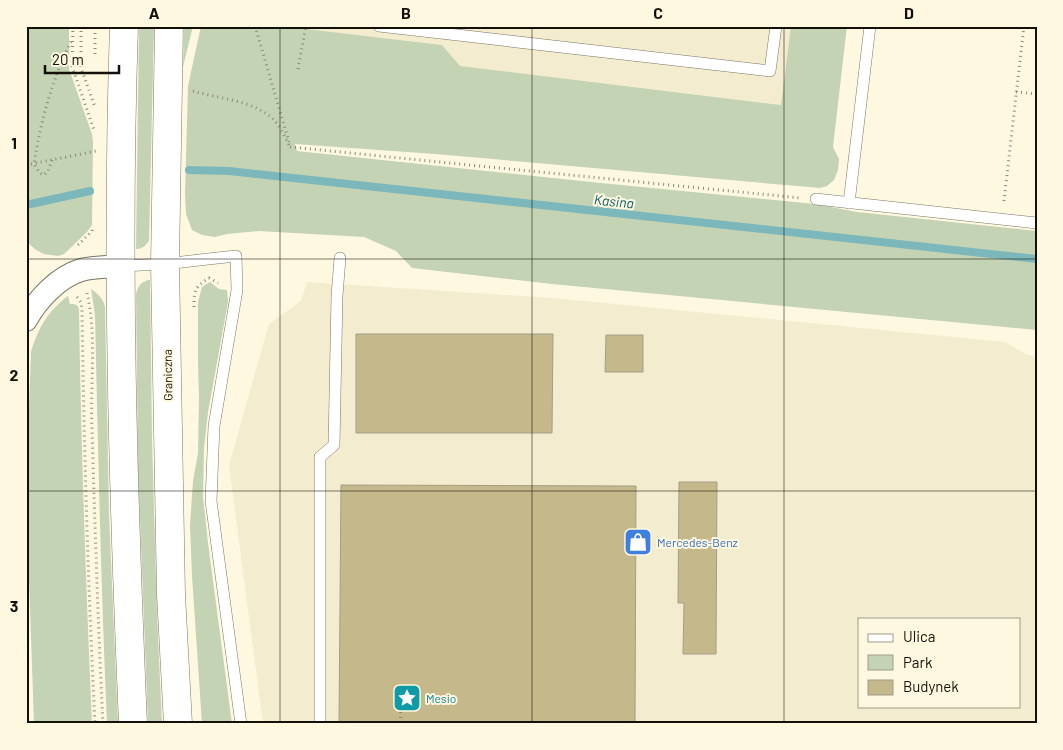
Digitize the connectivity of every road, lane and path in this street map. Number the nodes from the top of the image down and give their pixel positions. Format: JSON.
{"nodes":[{"id":1,"x":73,"y":26,"type":"edge"},
{"id":2,"x":81,"y":26,"type":"edge"},
{"id":3,"x":124,"y":26,"type":"edge"},
{"id":4,"x":169,"y":26,"type":"edge"},
{"id":5,"x":255,"y":26,"type":"edge"},
{"id":6,"x":306,"y":26,"type":"edge"},
{"id":7,"x":776,"y":26,"type":"edge"},
{"id":8,"x":870,"y":26,"type":"edge"},
{"id":9,"x":1024,"y":26,"type":"edge"},
{"id":10,"x":385,"y":27,"type":"edge"},
{"id":11,"x":73,"y":37,"type":"junction"},
{"id":12,"x":298,"y":69,"type":"dead end"},
{"id":13,"x":190,"y":91,"type":"dead end"},
{"id":14,"x":1016,"y":92,"type":"junction"},
{"id":15,"x":1037,"y":94,"type":"edge"},
{"id":16,"x":95,"y":109,"type":"dead end"},
{"id":17,"x":103,"y":145,"type":"junction"},
{"id":18,"x":290,"y":147,"type":"junction"},
{"id":19,"x":52,"y":160,"type":"junction"},
{"id":20,"x":34,"y":164,"type":"junction"},
{"id":21,"x":26,"y":165,"type":"edge"},
{"id":22,"x":816,"y":199,"type":"joint"},
{"id":23,"x":849,"y":203,"type":"junction"},
{"id":24,"x":1002,"y":219,"type":"junction"},
{"id":25,"x":95,"y":222,"type":"dead end"},
{"id":26,"x":1037,"y":222,"type":"edge"},
{"id":27,"x":74,"y":249,"type":"dead end"},
{"id":28,"x":340,"y":258,"type":"dead end"},
{"id":29,"x":165,"y":264,"type":"junction"},
{"id":30,"x":120,"y":266,"type":"junction"},
{"id":31,"x":86,"y":289,"type":"dead end"},
{"id":32,"x":237,"y":290,"type":"junction"},
{"id":33,"x":75,"y":291,"type":"dead end"},
{"id":34,"x":194,"y":292,"type":"dead end"},
{"id":35,"x":26,"y":320,"type":"edge"},
{"id":36,"x":400,"y":692,"type":"dead end"},
{"id":37,"x":95,"y":724,"type":"edge"},
{"id":38,"x":103,"y":724,"type":"edge"},
{"id":39,"x":134,"y":724,"type":"edge"},
{"id":40,"x":178,"y":724,"type":"edge"},
{"id":41,"x":242,"y":724,"type":"edge"},
{"id":42,"x":320,"y":724,"type":"edge"},
{"id":43,"x":401,"y":724,"type":"edge"}],
"edges":[{"from":1,"to":11,"type":"path"},
{"from":2,"to":16,"type":"path"},
{"from":3,"to":17,"type":"main road"},
{"from":4,"to":29,"type":"main road","name":"Graniczna"},
{"from":5,"to":18,"type":"path"},
{"from":6,"to":12,"type":"path"},
{"from":7,"to":10,"type":"lane"},
{"from":8,"to":23,"type":"lane"},
{"from":9,"to":14,"type":"path"},
{"from":11,"to":17,"type":"path"},
{"from":11,"to":20,"type":"path"},
{"from":13,"to":18,"type":"path"},
{"from":14,"to":15,"type":"path"},
{"from":14,"to":24,"type":"path"},
{"from":17,"to":19,"type":"path"},
{"from":17,"to":30,"type":"main road"},
{"from":18,"to":22,"type":"path"},
{"from":19,"to":20,"type":"path"},
{"from":19,"to":20,"type":"path"},
{"from":20,"to":21,"type":"path"},
{"from":22,"to":23,"type":"lane"},
{"from":23,"to":24,"type":"lane"},
{"from":24,"to":26,"type":"lane"},
{"from":25,"to":27,"type":"path"},
{"from":28,"to":42,"type":"lane"},
{"from":29,"to":30,"type":"lane"},
{"from":29,"to":32,"type":"lane"},
{"from":29,"to":40,"type":"main road","name":"Graniczna"},
{"from":30,"to":35,"type":"street"},
{"from":30,"to":39,"type":"main road"},
{"from":31,"to":38,"type":"path"},
{"from":32,"to":34,"type":"path"},
{"from":32,"to":41,"type":"lane"},
{"from":33,"to":37,"type":"path"},
{"from":36,"to":43,"type":"path"}]}
